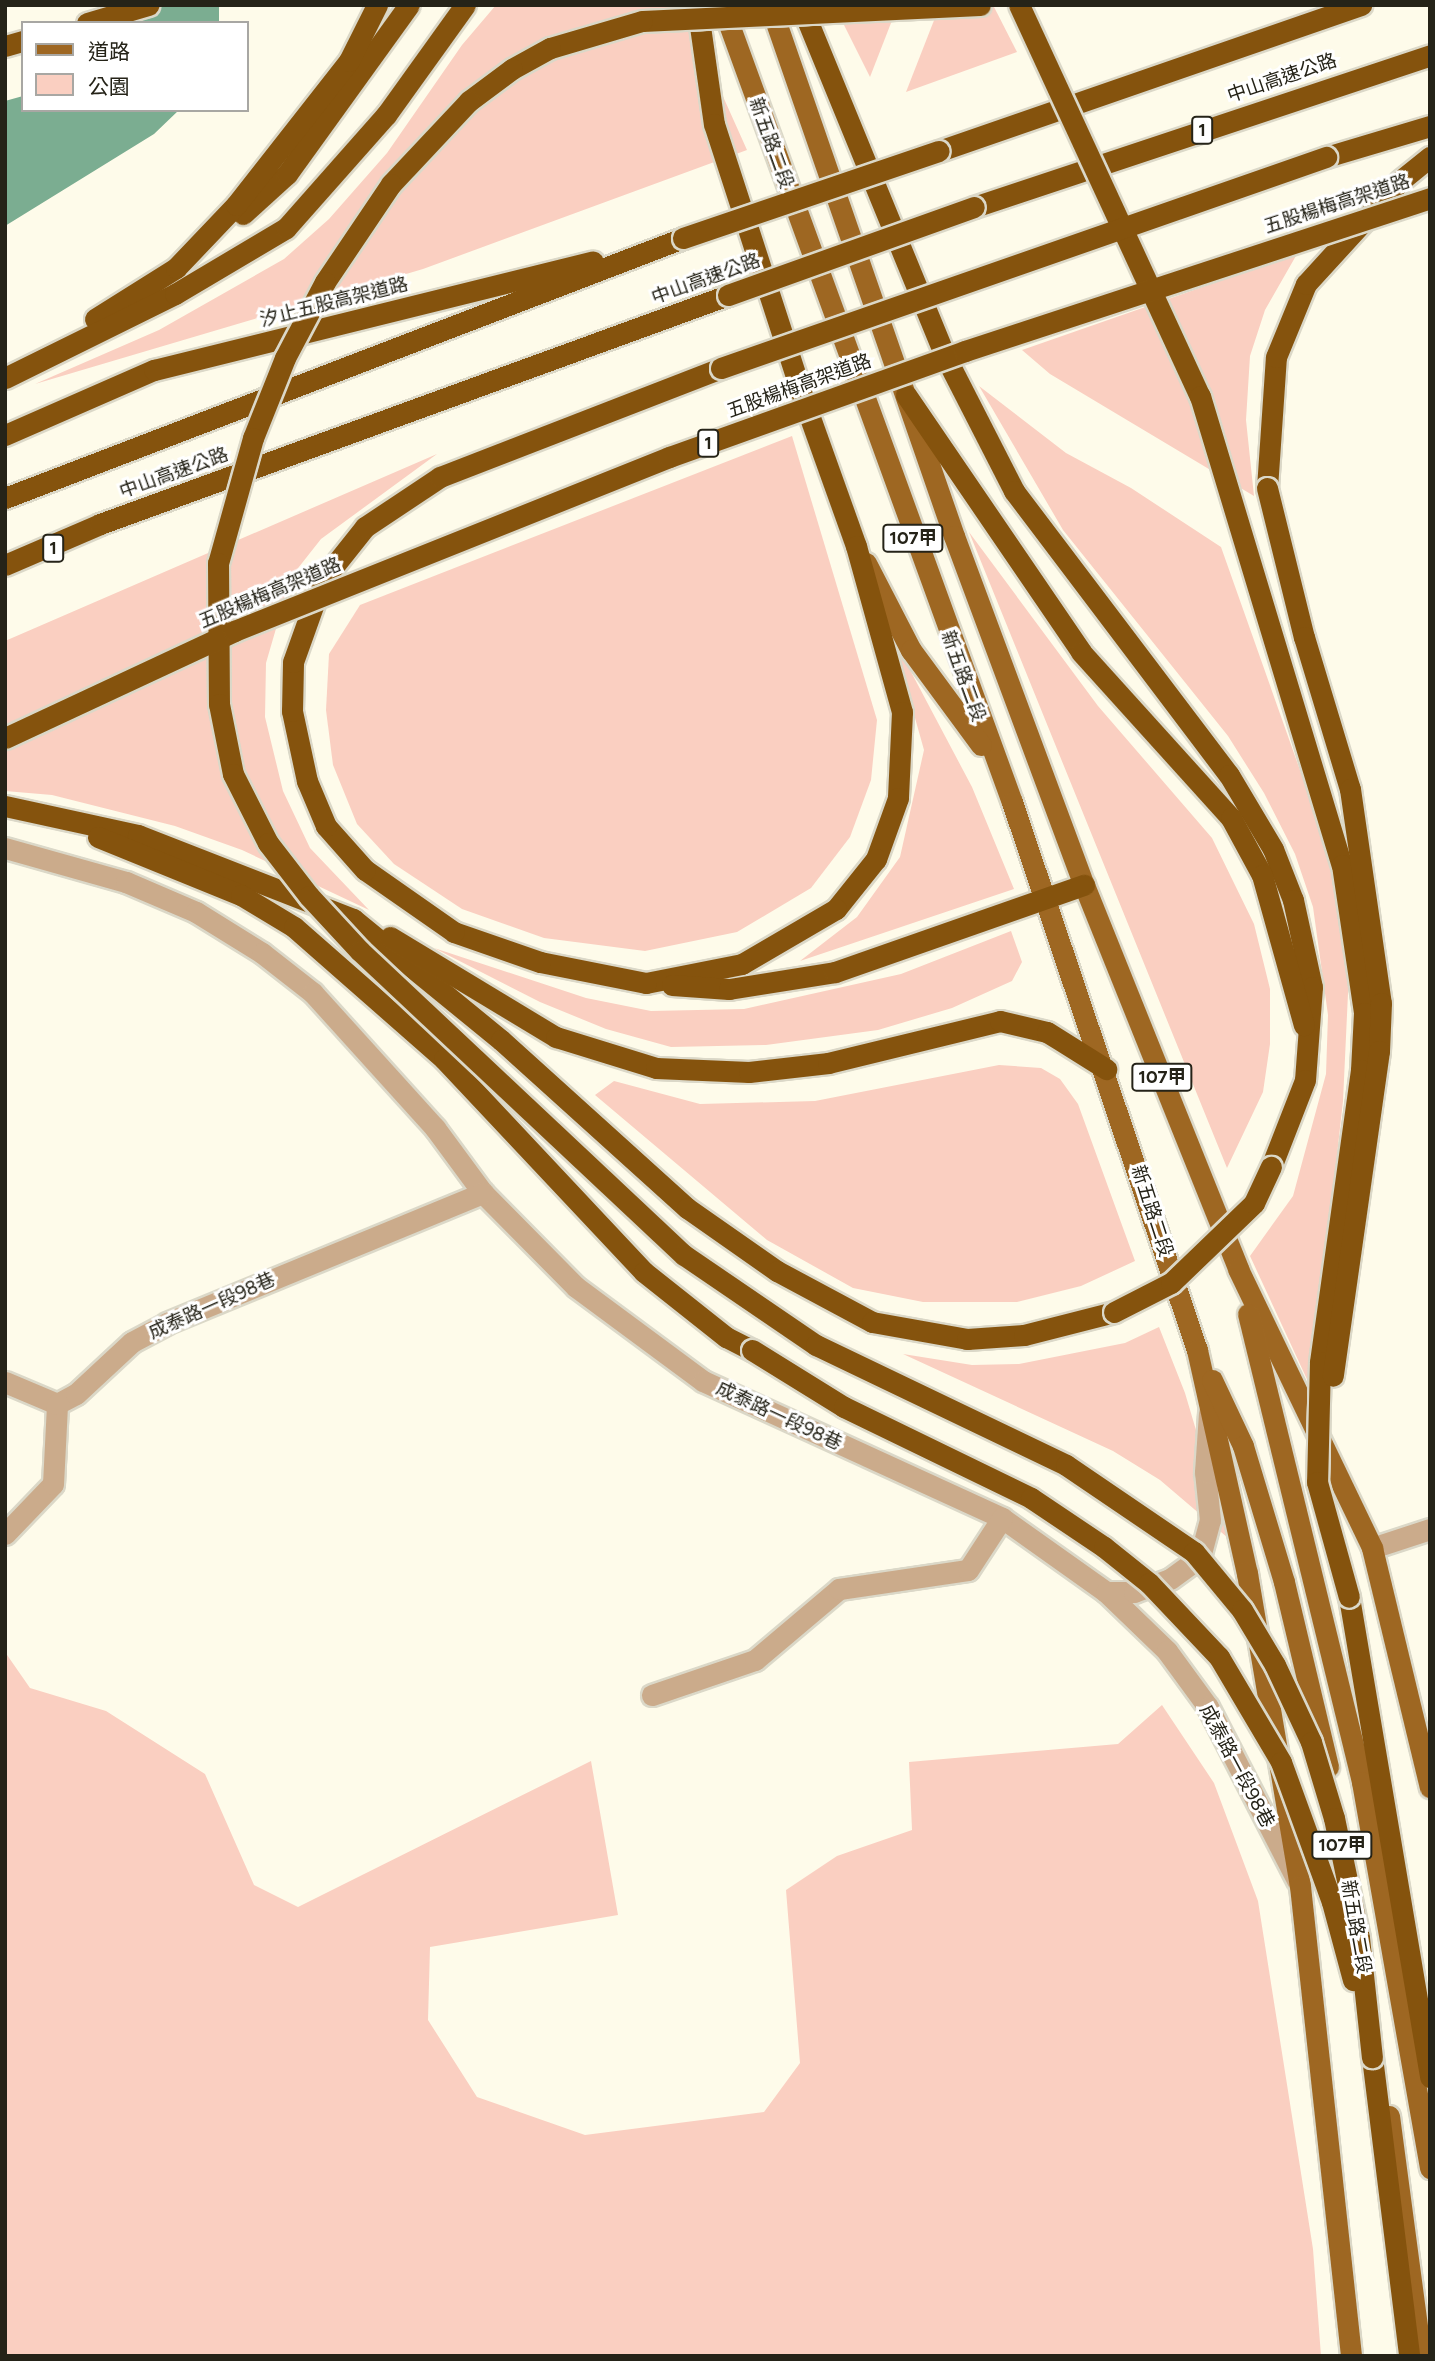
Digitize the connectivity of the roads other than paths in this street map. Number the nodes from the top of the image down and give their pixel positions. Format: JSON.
{"nodes":[{"id":1,"x":148,"y":5,"type":"edge"},
{"id":2,"x":377,"y":5,"type":"edge"},
{"id":3,"x":409,"y":5,"type":"edge"},
{"id":4,"x":465,"y":5,"type":"edge"},
{"id":5,"x":697,"y":5,"type":"edge"},
{"id":6,"x":722,"y":5,"type":"edge"},
{"id":7,"x":770,"y":5,"type":"edge"},
{"id":8,"x":801,"y":5,"type":"edge"},
{"id":9,"x":980,"y":5,"type":"edge"},
{"id":10,"x":1020,"y":5,"type":"edge"},
{"id":11,"x":1361,"y":5,"type":"edge"},
{"id":12,"x":94,"y":21,"type":"edge"},
{"id":13,"x":1430,"y":55,"type":"edge"},
{"id":14,"x":1430,"y":126,"type":"edge"},
{"id":15,"x":1430,"y":157,"type":"edge"},
{"id":16,"x":1430,"y":198,"type":"edge"},
{"id":17,"x":683,"y":238,"type":"junction"},
{"id":18,"x":176,"y":268,"type":"junction"},
{"id":19,"x":5,"y":362,"type":"edge"},
{"id":20,"x":5,"y":378,"type":"edge"},
{"id":21,"x":906,"y":395,"type":"junction"},
{"id":22,"x":5,"y":435,"type":"edge"},
{"id":23,"x":5,"y":498,"type":"edge"},
{"id":24,"x":100,"y":524,"type":"junction"},
{"id":25,"x":856,"y":546,"type":"junction"},
{"id":26,"x":5,"y":565,"type":"edge"},
{"id":27,"x":5,"y":572,"type":"edge"},
{"id":28,"x":5,"y":738,"type":"edge"},
{"id":29,"x":996,"y":765,"type":"junction"},
{"id":30,"x":13,"y":807,"type":"edge"},
{"id":31,"x":5,"y":848,"type":"edge"},
{"id":32,"x":1084,"y":886,"type":"junction"},
{"id":33,"x":1043,"y":897,"type":"junction"},
{"id":34,"x":353,"y":919,"type":"junction"},
{"id":35,"x":646,"y":983,"type":"junction"},
{"id":36,"x":1309,"y":1044,"type":"junction"},
{"id":37,"x":1106,"y":1069,"type":"junction"},
{"id":38,"x":483,"y":1193,"type":"junction"},
{"id":39,"x":1238,"y":1269,"type":"junction"},
{"id":40,"x":1197,"y":1350,"type":"junction"},
{"id":41,"x":5,"y":1382,"type":"edge"},
{"id":42,"x":57,"y":1404,"type":"junction"},
{"id":43,"x":1209,"y":1409,"type":"junction"},
{"id":44,"x":1002,"y":1518,"type":"junction"},
{"id":45,"x":1430,"y":1529,"type":"edge"},
{"id":46,"x":5,"y":1534,"type":"edge"},
{"id":47,"x":1371,"y":1548,"type":"junction"},
{"id":48,"x":1106,"y":1592,"type":"junction"},
{"id":49,"x":1349,"y":1597,"type":"junction"},
{"id":50,"x":652,"y":1695,"type":"dead end"},
{"id":51,"x":1430,"y":1787,"type":"edge"},
{"id":52,"x":1300,"y":1886,"type":"junction"},
{"id":53,"x":1372,"y":2057,"type":"junction"},
{"id":54,"x":1430,"y":2077,"type":"edge"},
{"id":55,"x":1430,"y":2168,"type":"edge"},
{"id":56,"x":1351,"y":2356,"type":"edge"},
{"id":57,"x":1409,"y":2356,"type":"edge"},
{"id":58,"x":1421,"y":2356,"type":"edge"}],
"edges":[{"from":1,"to":12,"type":"highway"},
{"from":2,"to":18,"type":"highway"},
{"from":3,"to":18,"type":"highway"},
{"from":4,"to":20,"type":"highway"},
{"from":5,"to":25,"type":"highway"},
{"from":6,"to":29,"type":"main road","name":"新五路二段","number":"107甲"},
{"from":7,"to":21,"type":"main road","name":"新五路二段","number":"107甲"},
{"from":8,"to":36,"type":"highway"},
{"from":9,"to":53,"type":"highway","bridge":true},
{"from":10,"to":49,"type":"highway","bridge":true},
{"from":11,"to":17,"type":"highway","name":"中山高速公路","bridge":true},
{"from":13,"to":24,"type":"highway","name":"中山高速公路","number":"1","bridge":true},
{"from":14,"to":35,"type":"highway","bridge":true},
{"from":15,"to":49,"type":"highway","bridge":true},
{"from":16,"to":28,"type":"highway","name":"五股楊梅高架道路","number":"1","bridge":true},
{"from":17,"to":22,"type":"highway","name":"汐止五股高架道路"},
{"from":17,"to":23,"type":"highway","name":"中山高速公路"},
{"from":18,"to":19,"type":"highway"},
{"from":21,"to":32,"type":"main road","name":"新五路二段","number":"107甲"},
{"from":21,"to":36,"type":"highway"},
{"from":24,"to":26,"type":"highway","name":"中山高速公路","number":"1"},
{"from":24,"to":27,"type":"highway","number":"1"},
{"from":25,"to":29,"type":"main road"},
{"from":25,"to":35,"type":"highway"},
{"from":29,"to":33,"type":"main road","name":"新五路二段","number":"107甲"},
{"from":30,"to":34,"type":"highway"},
{"from":30,"to":53,"type":"highway","bridge":true},
{"from":31,"to":38,"type":"street","name":"成泰路一段98巷"},
{"from":32,"to":33,"type":"highway"},
{"from":32,"to":39,"type":"main road","name":"新五路二段","number":"107甲"},
{"from":33,"to":35,"type":"highway"},
{"from":33,"to":37,"type":"main road","name":"新五路二段","number":"107甲"},
{"from":34,"to":36,"type":"highway","bridge":true},
{"from":34,"to":37,"type":"highway"},
{"from":37,"to":40,"type":"main road","name":"新五路二段","number":"107甲"},
{"from":38,"to":42,"type":"street","name":"成泰路一段98巷"},
{"from":38,"to":44,"type":"street","name":"成泰路一段98巷"},
{"from":39,"to":47,"type":"main road","name":"新五路二段","number":"107甲"},
{"from":39,"to":55,"type":"main road","name":"新五路二段","number":"107甲"},
{"from":40,"to":43,"type":"main road","name":"新五路二段","number":"107甲"},
{"from":40,"to":58,"type":"main road","name":"新五路二段","number":"107甲"},
{"from":41,"to":42,"type":"street"},
{"from":42,"to":46,"type":"street"},
{"from":43,"to":48,"type":"street"},
{"from":43,"to":52,"type":"main road","name":"新五路二段","number":"107甲"},
{"from":44,"to":48,"type":"street","name":"成泰路一段98巷"},
{"from":44,"to":50,"type":"street"},
{"from":45,"to":47,"type":"street"},
{"from":47,"to":51,"type":"main road","name":"新五路二段","number":"107甲"},
{"from":48,"to":52,"type":"street","name":"成泰路一段98巷"},
{"from":49,"to":54,"type":"highway"},
{"from":52,"to":56,"type":"main road","name":"新五路二段","number":"107甲"},
{"from":53,"to":57,"type":"highway"}]}
